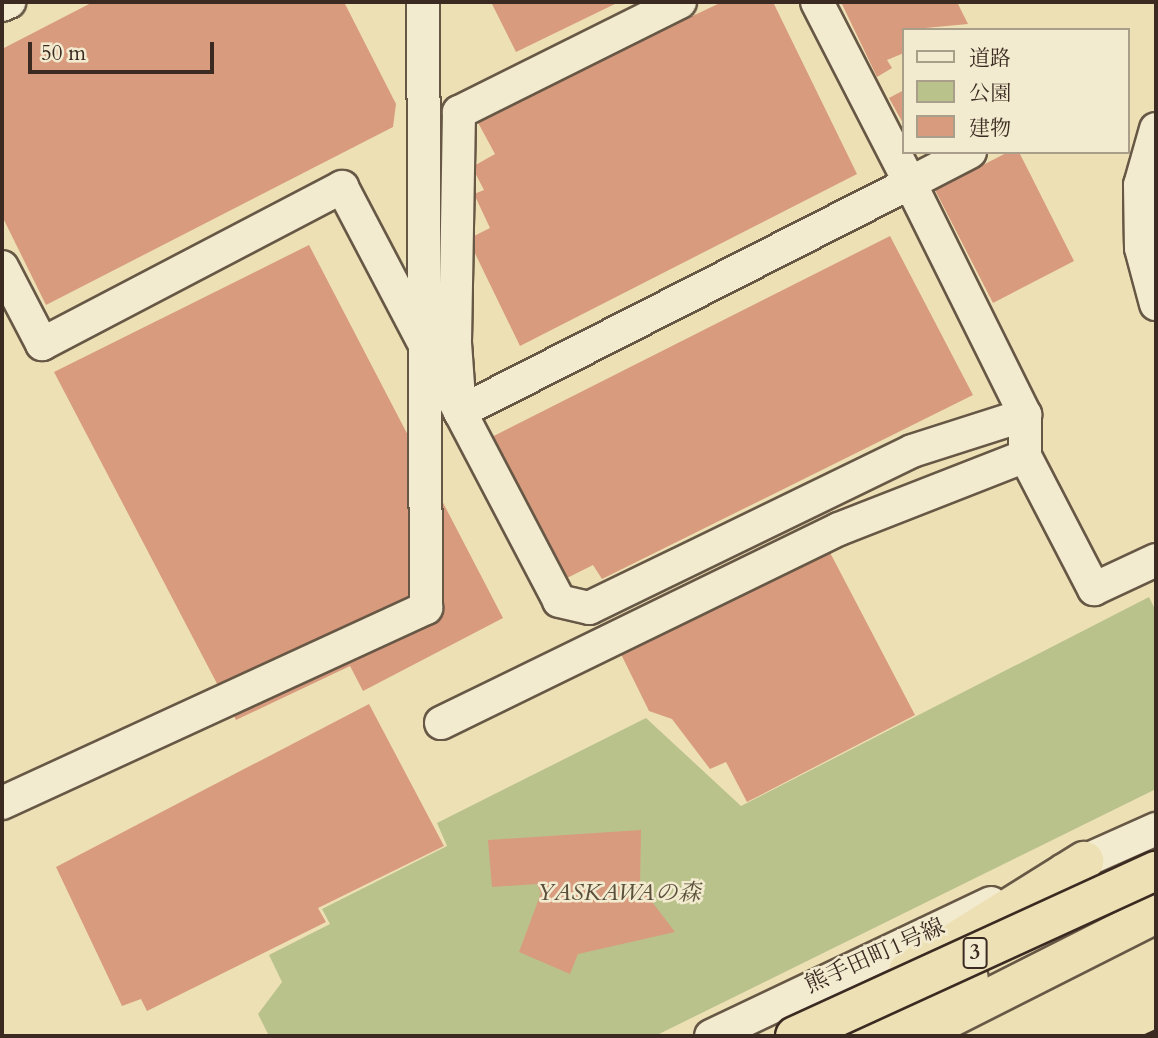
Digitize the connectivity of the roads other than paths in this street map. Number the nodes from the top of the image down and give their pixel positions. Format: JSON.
{"nodes":[{"id":1,"x":9,"y":2,"type":"edge"},
{"id":2,"x":423,"y":2,"type":"edge"},
{"id":3,"x":680,"y":2,"type":"edge"},
{"id":4,"x":817,"y":2,"type":"edge"},
{"id":5,"x":2,"y":5,"type":"edge"},
{"id":6,"x":1156,"y":129,"type":"edge"},
{"id":7,"x":966,"y":154,"type":"edge"},
{"id":8,"x":910,"y":183,"type":"junction"},
{"id":9,"x":2,"y":267,"type":"edge"},
{"id":10,"x":1156,"y":304,"type":"edge"},
{"id":11,"x":425,"y":344,"type":"junction"},
{"id":12,"x":460,"y":412,"type":"junction"},
{"id":13,"x":1025,"y":415,"type":"junction"},
{"id":14,"x":1026,"y":456,"type":"junction"},
{"id":15,"x":1156,"y":560,"type":"edge"},
{"id":16,"x":441,"y":723,"type":"dead end"},
{"id":17,"x":2,"y":803,"type":"edge"},
{"id":18,"x":1156,"y":830,"type":"edge"},
{"id":19,"x":1084,"y":861,"type":"junction"},
{"id":20,"x":1156,"y":871,"type":"edge"},
{"id":21,"x":1156,"y":914,"type":"edge"},
{"id":22,"x":969,"y":978,"type":"junction"},
{"id":23,"x":711,"y":1036,"type":"edge"},
{"id":24,"x":797,"y":1036,"type":"edge"},
{"id":25,"x":859,"y":1036,"type":"edge"},
{"id":26,"x":896,"y":1036,"type":"edge"},
{"id":27,"x":914,"y":1036,"type":"edge"}],
"edges":[{"from":1,"to":5,"type":"street"},
{"from":2,"to":11,"type":"street"},
{"from":3,"to":12,"type":"street"},
{"from":4,"to":8,"type":"street"},
{"from":6,"to":10,"type":"street"},
{"from":7,"to":8,"type":"street"},
{"from":8,"to":12,"type":"street"},
{"from":8,"to":13,"type":"street"},
{"from":9,"to":11,"type":"street"},
{"from":11,"to":12,"type":"street"},
{"from":11,"to":17,"type":"street"},
{"from":12,"to":13,"type":"street"},
{"from":13,"to":14,"type":"street"},
{"from":14,"to":15,"type":"street"},
{"from":14,"to":16,"type":"street"},
{"from":18,"to":19,"type":"street","name":"熊手田町1号線"},
{"from":19,"to":23,"type":"street","name":"熊手田町1号線"},
{"from":19,"to":24,"type":"highway"},
{"from":20,"to":22,"type":"street"},
{"from":20,"to":24,"type":"highway","number":"3","bridge":true},
{"from":21,"to":27,"type":"highway","number":"3"},
{"from":22,"to":25,"type":"highway"},
{"from":22,"to":26,"type":"street"}]}
